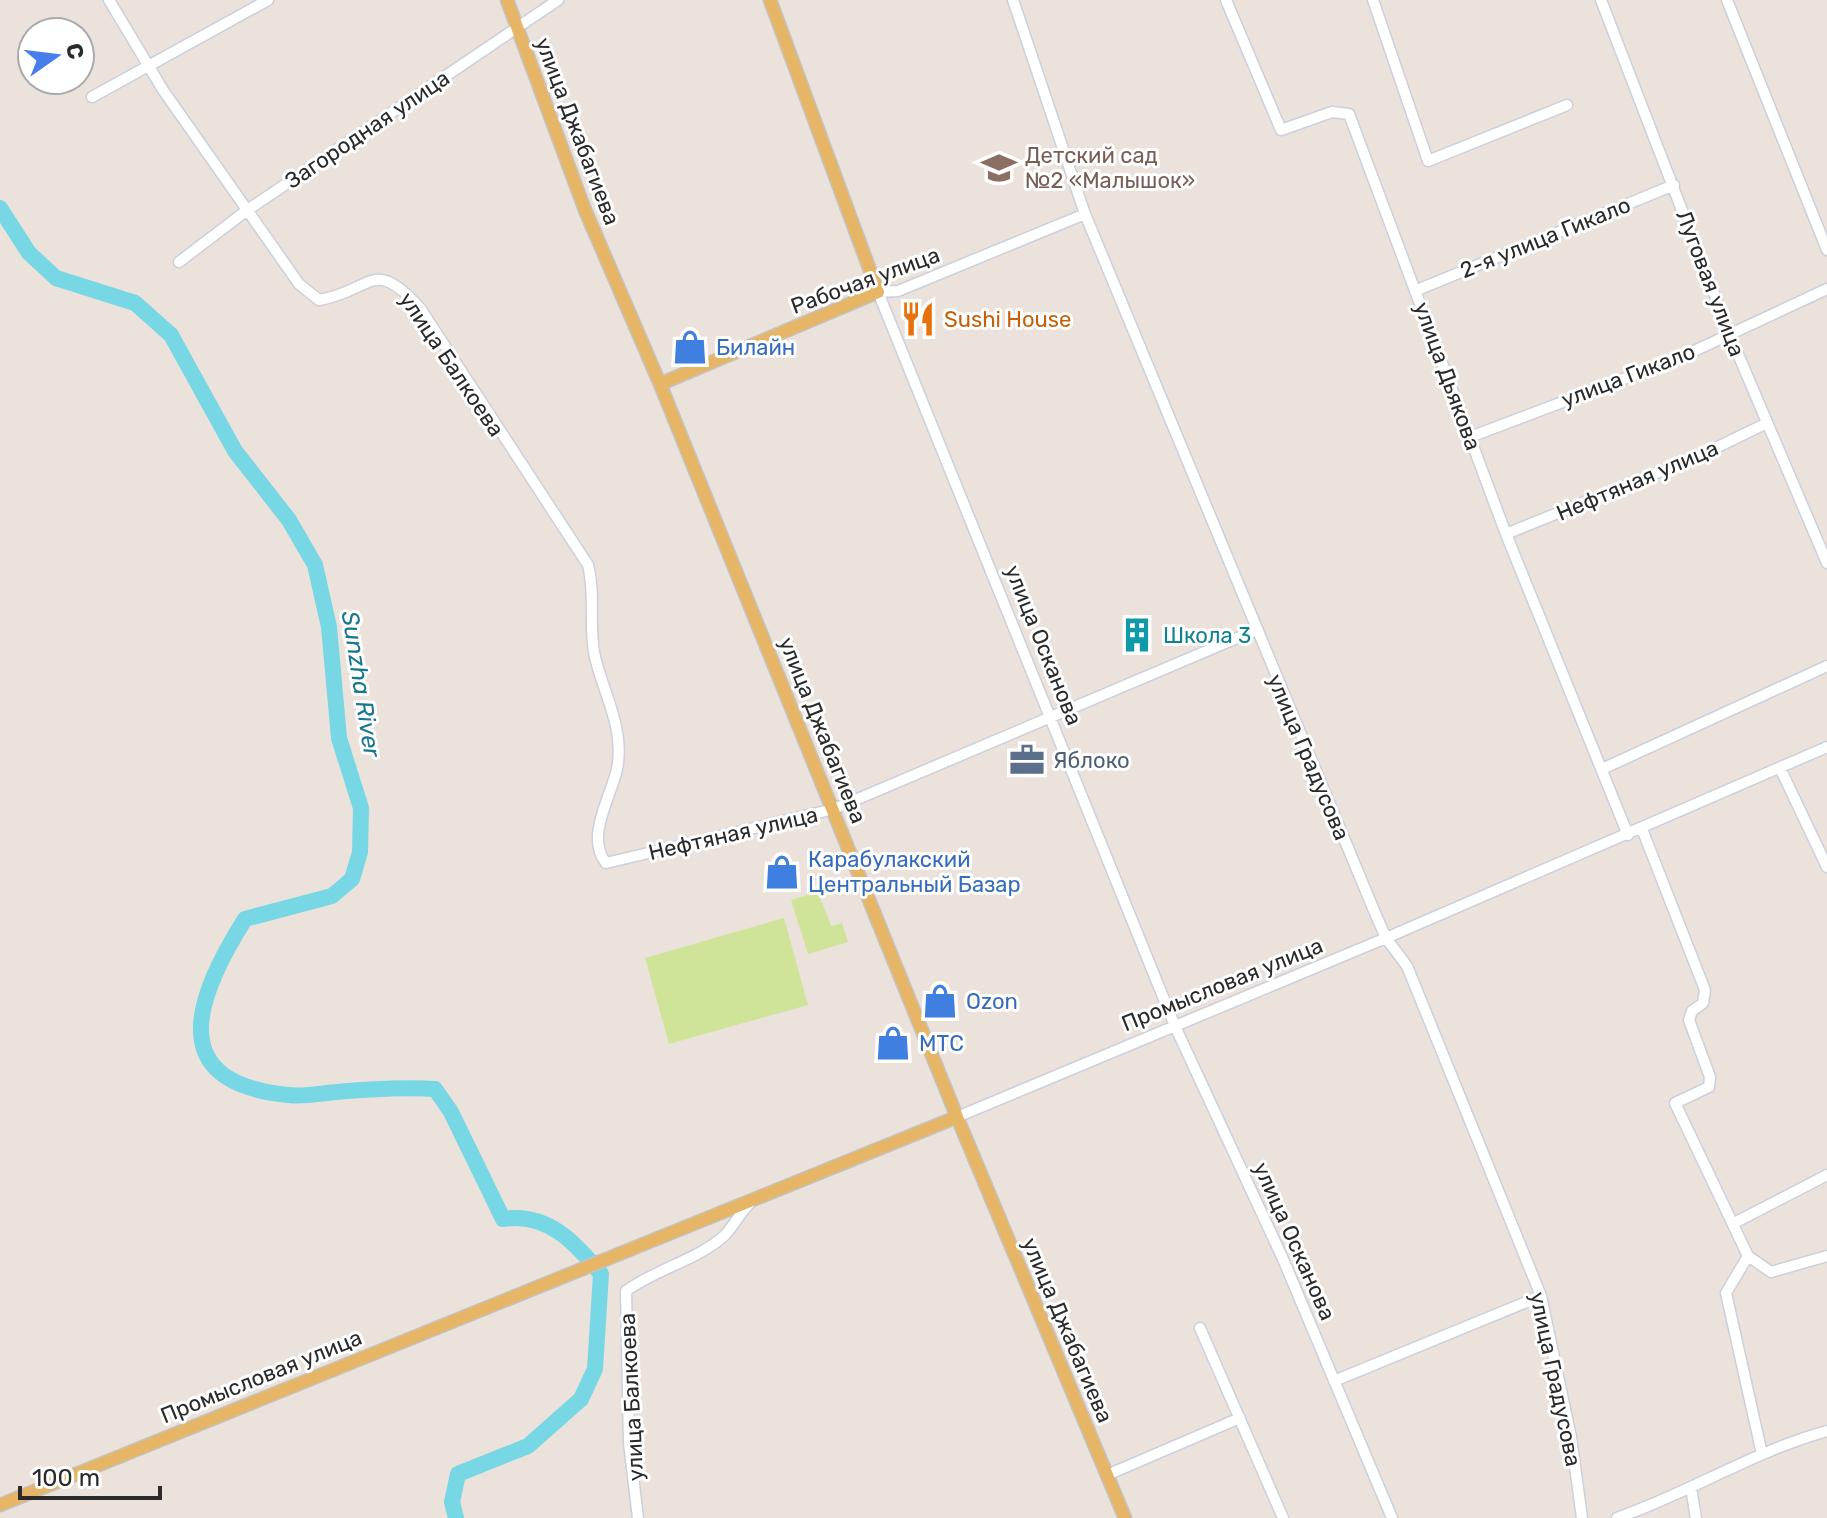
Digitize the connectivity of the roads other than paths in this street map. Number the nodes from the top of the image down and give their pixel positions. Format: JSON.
{"nodes":[{"id":1,"x":109,"y":0,"type":"edge"},
{"id":2,"x":268,"y":0,"type":"edge"},
{"id":3,"x":507,"y":0,"type":"edge"},
{"id":4,"x":558,"y":0,"type":"edge"},
{"id":5,"x":770,"y":0,"type":"edge"},
{"id":6,"x":1013,"y":0,"type":"edge"},
{"id":7,"x":1226,"y":0,"type":"edge"},
{"id":8,"x":1373,"y":0,"type":"edge"},
{"id":9,"x":1601,"y":0,"type":"edge"},
{"id":10,"x":1727,"y":0,"type":"edge"},
{"id":11,"x":518,"y":28,"type":"junction"},
{"id":12,"x":151,"y":67,"type":"junction"},
{"id":13,"x":92,"y":97,"type":"dead end"},
{"id":14,"x":1567,"y":105,"type":"dead end"},
{"id":15,"x":1674,"y":185,"type":"junction"},
{"id":16,"x":246,"y":211,"type":"junction"},
{"id":17,"x":1085,"y":214,"type":"junction"},
{"id":18,"x":1827,"y":250,"type":"edge"},
{"id":19,"x":179,"y":262,"type":"dead end"},
{"id":20,"x":1827,"y":289,"type":"edge"},
{"id":21,"x":1417,"y":290,"type":"junction"},
{"id":22,"x":878,"y":292,"type":"junction"},
{"id":23,"x":1731,"y":333,"type":"junction"},
{"id":24,"x":660,"y":384,"type":"junction"},
{"id":25,"x":1767,"y":423,"type":"junction"},
{"id":26,"x":1470,"y":437,"type":"junction"},
{"id":27,"x":1506,"y":534,"type":"junction"},
{"id":28,"x":1827,"y":563,"type":"edge"},
{"id":29,"x":1256,"y":630,"type":"junction"},
{"id":30,"x":1827,"y":666,"type":"edge"},
{"id":31,"x":1053,"y":717,"type":"junction"},
{"id":32,"x":1827,"y":747,"type":"edge"},
{"id":33,"x":1780,"y":768,"type":"junction"},
{"id":34,"x":1602,"y":769,"type":"junction"},
{"id":35,"x":834,"y":809,"type":"junction"},
{"id":36,"x":1642,"y":829,"type":"junction"},
{"id":37,"x":1628,"y":835,"type":"junction"},
{"id":38,"x":606,"y":863,"type":"joint"},
{"id":39,"x":1827,"y":867,"type":"edge"},
{"id":40,"x":1386,"y":938,"type":"junction"},
{"id":41,"x":1174,"y":1024,"type":"junction"},
{"id":42,"x":957,"y":1117,"type":"junction"},
{"id":43,"x":1827,"y":1175,"type":"edge"},
{"id":44,"x":752,"y":1201,"type":"junction"},
{"id":45,"x":1734,"y":1223,"type":"junction"},
{"id":46,"x":1748,"y":1256,"type":"junction"},
{"id":47,"x":1827,"y":1256,"type":"edge"},
{"id":48,"x":1541,"y":1296,"type":"junction"},
{"id":49,"x":1200,"y":1328,"type":"dead end"},
{"id":50,"x":1334,"y":1381,"type":"junction"},
{"id":51,"x":1240,"y":1418,"type":"junction"},
{"id":52,"x":1827,"y":1431,"type":"edge"},
{"id":53,"x":1762,"y":1454,"type":"junction"},
{"id":54,"x":1107,"y":1475,"type":"junction"},
{"id":55,"x":1691,"y":1488,"type":"junction"},
{"id":56,"x":0,"y":1505,"type":"edge"},
{"id":57,"x":638,"y":1518,"type":"edge"},
{"id":58,"x":1125,"y":1518,"type":"edge"},
{"id":59,"x":1283,"y":1518,"type":"edge"},
{"id":60,"x":1392,"y":1518,"type":"edge"},
{"id":61,"x":1582,"y":1518,"type":"edge"},
{"id":62,"x":1617,"y":1518,"type":"edge"},
{"id":63,"x":1696,"y":1518,"type":"edge"}],
"edges":[{"from":1,"to":12,"type":"street","name":"улица Балкоева"},
{"from":2,"to":12,"type":"street"},
{"from":3,"to":11,"type":"main road","name":"улица Джабагиева"},
{"from":4,"to":11,"type":"street","name":"Загородная улица"},
{"from":5,"to":22,"type":"main road","name":"улица Осканова"},
{"from":6,"to":17,"type":"street","name":"улица Градусова"},
{"from":7,"to":21,"type":"street","name":"улица Дьякова"},
{"from":8,"to":14,"type":"street"},
{"from":9,"to":15,"type":"street","name":"Луговая улица"},
{"from":10,"to":18,"type":"street"},
{"from":11,"to":16,"type":"street","name":"Загородная улица"},
{"from":11,"to":24,"type":"main road","name":"улица Джабагиева"},
{"from":12,"to":13,"type":"street"},
{"from":12,"to":16,"type":"street","name":"улица Балкоева"},
{"from":15,"to":21,"type":"street","name":"2-я улица Гикало"},
{"from":15,"to":23,"type":"street","name":"Луговая улица"},
{"from":16,"to":19,"type":"street","name":"Загородная улица"},
{"from":16,"to":38,"type":"street","name":"улица Балкоева"},
{"from":17,"to":22,"type":"street","name":"Рабочая улица"},
{"from":17,"to":29,"type":"street","name":"улица Градусова"},
{"from":20,"to":23,"type":"street","name":"улица Гикало"},
{"from":21,"to":26,"type":"street","name":"улица Дьякова"},
{"from":22,"to":24,"type":"main road","name":"Рабочая улица"},
{"from":22,"to":31,"type":"street","name":"улица Осканова"},
{"from":23,"to":25,"type":"street","name":"Луговая улица"},
{"from":23,"to":26,"type":"street","name":"улица Гикало"},
{"from":24,"to":35,"type":"main road","name":"улица Джабагиева"},
{"from":25,"to":27,"type":"street","name":"Нефтяная улица"},
{"from":25,"to":28,"type":"street","name":"Луговая улица"},
{"from":26,"to":27,"type":"street","name":"улица Дьякова"},
{"from":27,"to":34,"type":"street","name":"улица Дьякова"},
{"from":29,"to":31,"type":"street","name":"Нефтяная улица"},
{"from":29,"to":40,"type":"street","name":"улица Градусова"},
{"from":30,"to":34,"type":"street"},
{"from":31,"to":35,"type":"street","name":"Нефтяная улица"},
{"from":31,"to":41,"type":"street","name":"улица Осканова"},
{"from":32,"to":33,"type":"street","name":"Промысловая улица"},
{"from":33,"to":36,"type":"street","name":"Промысловая улица"},
{"from":33,"to":39,"type":"street"},
{"from":34,"to":37,"type":"street","name":"улица Дьякова"},
{"from":35,"to":38,"type":"street","name":"Нефтяная улица"},
{"from":35,"to":42,"type":"main road","name":"улица Джабагиева"},
{"from":36,"to":37,"type":"street","name":"Промысловая улица"},
{"from":36,"to":45,"type":"street"},
{"from":37,"to":40,"type":"street","name":"Промысловая улица"},
{"from":40,"to":41,"type":"street","name":"Промысловая улица"},
{"from":40,"to":48,"type":"street","name":"улица Градусова"},
{"from":41,"to":42,"type":"street","name":"Промысловая улица"},
{"from":41,"to":50,"type":"street","name":"улица Осканова"},
{"from":42,"to":44,"type":"main road","name":"Промысловая улица"},
{"from":42,"to":54,"type":"main road","name":"улица Джабагиева"},
{"from":43,"to":45,"type":"street"},
{"from":44,"to":56,"type":"main road","name":"Промысловая улица"},
{"from":44,"to":57,"type":"street","name":"улица Балкоева"},
{"from":45,"to":46,"type":"street"},
{"from":46,"to":47,"type":"street"},
{"from":46,"to":53,"type":"street"},
{"from":48,"to":50,"type":"street"},
{"from":48,"to":61,"type":"street","name":"улица Градусова"},
{"from":49,"to":51,"type":"street"},
{"from":50,"to":60,"type":"street","name":"улица Осканова"},
{"from":51,"to":54,"type":"street"},
{"from":51,"to":59,"type":"street"},
{"from":52,"to":53,"type":"street"},
{"from":53,"to":55,"type":"street"},
{"from":54,"to":58,"type":"main road","name":"улица Джабагиева"},
{"from":55,"to":62,"type":"street"},
{"from":55,"to":63,"type":"street"}]}
